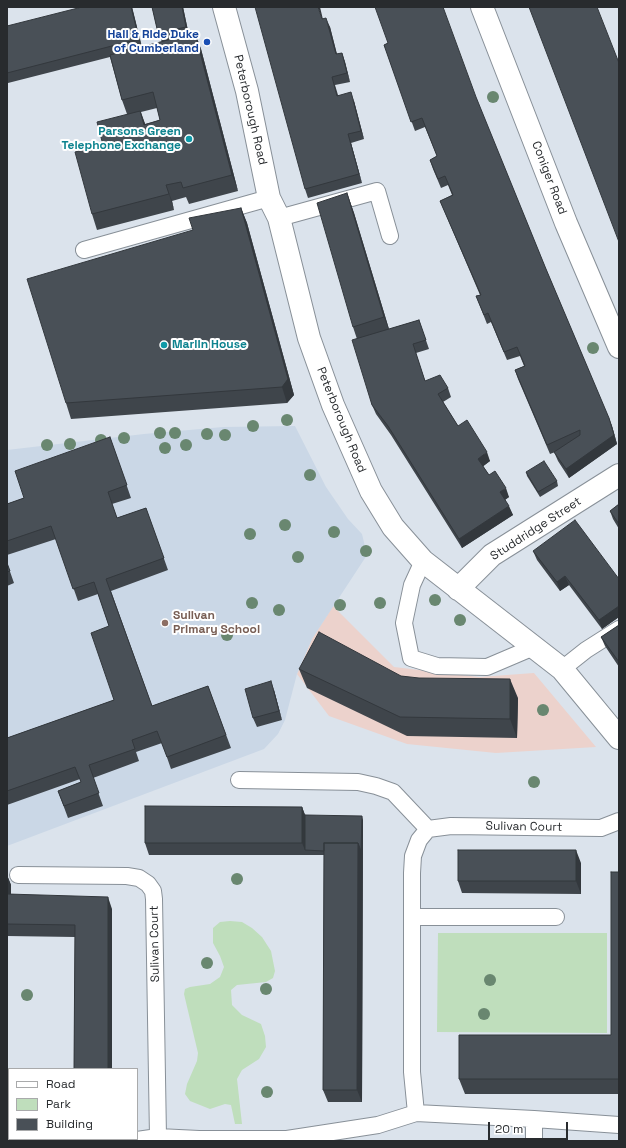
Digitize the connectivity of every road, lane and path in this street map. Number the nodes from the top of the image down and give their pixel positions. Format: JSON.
{"nodes":[{"id":1,"x":224,"y":7,"type":"edge"},
{"id":2,"x":482,"y":7,"type":"edge"},
{"id":3,"x":270,"y":198,"type":"junction"},
{"id":4,"x":279,"y":218,"type":"junction"},
{"id":5,"x":390,"y":236,"type":"dead end"},
{"id":6,"x":84,"y":250,"type":"dead end"},
{"id":7,"x":619,"y":347,"type":"edge"},
{"id":8,"x":619,"y":475,"type":"edge"},
{"id":9,"x":423,"y":561,"type":"junction"},
{"id":10,"x":458,"y":589,"type":"junction"},
{"id":11,"x":619,"y":629,"type":"edge"},
{"id":12,"x":534,"y":647,"type":"junction"},
{"id":13,"x":562,"y":669,"type":"junction"},
{"id":14,"x":619,"y":738,"type":"edge"},
{"id":15,"x":239,"y":780,"type":"dead end"},
{"id":16,"x":619,"y":820,"type":"edge"},
{"id":17,"x":428,"y":829,"type":"junction"},
{"id":18,"x":18,"y":876,"type":"dead end"},
{"id":19,"x":412,"y":917,"type":"junction"},
{"id":20,"x":556,"y":917,"type":"dead end"},
{"id":21,"x":416,"y":1113,"type":"junction"},
{"id":22,"x":534,"y":1119,"type":"junction"},
{"id":23,"x":619,"y":1125,"type":"edge"},
{"id":24,"x":158,"y":1137,"type":"junction"},
{"id":25,"x":138,"y":1140,"type":"edge"},
{"id":26,"x":287,"y":1140,"type":"edge"},
{"id":27,"x":534,"y":1141,"type":"edge"}],
"edges":[{"from":1,"to":3,"type":"street","name":"Peterborough Road"},
{"from":2,"to":7,"type":"street","name":"Coniger Road"},
{"from":3,"to":4,"type":"street","name":"Peterborough Road"},
{"from":3,"to":6,"type":"lane"},
{"from":4,"to":5,"type":"lane"},
{"from":4,"to":9,"type":"street","name":"Peterborough Road"},
{"from":8,"to":10,"type":"street","name":"Studdridge Street"},
{"from":9,"to":10,"type":"street","name":"Peterborough Road"},
{"from":9,"to":12,"type":"lane"},
{"from":10,"to":12,"type":"street","name":"Peterborough Road"},
{"from":11,"to":13,"type":"lane"},
{"from":12,"to":13,"type":"street","name":"Peterborough Road"},
{"from":13,"to":14,"type":"street","name":"Peterborough Road"},
{"from":15,"to":17,"type":"lane"},
{"from":16,"to":17,"type":"lane","name":"Sulivan Court"},
{"from":17,"to":19,"type":"lane"},
{"from":18,"to":24,"type":"lane","name":"Sulivan Court"},
{"from":19,"to":20,"type":"lane"},
{"from":19,"to":21,"type":"lane"},
{"from":21,"to":22,"type":"lane"},
{"from":21,"to":26,"type":"lane"},
{"from":22,"to":23,"type":"lane"},
{"from":22,"to":27,"type":"lane"},
{"from":24,"to":25,"type":"lane"},
{"from":24,"to":26,"type":"lane"}]}
